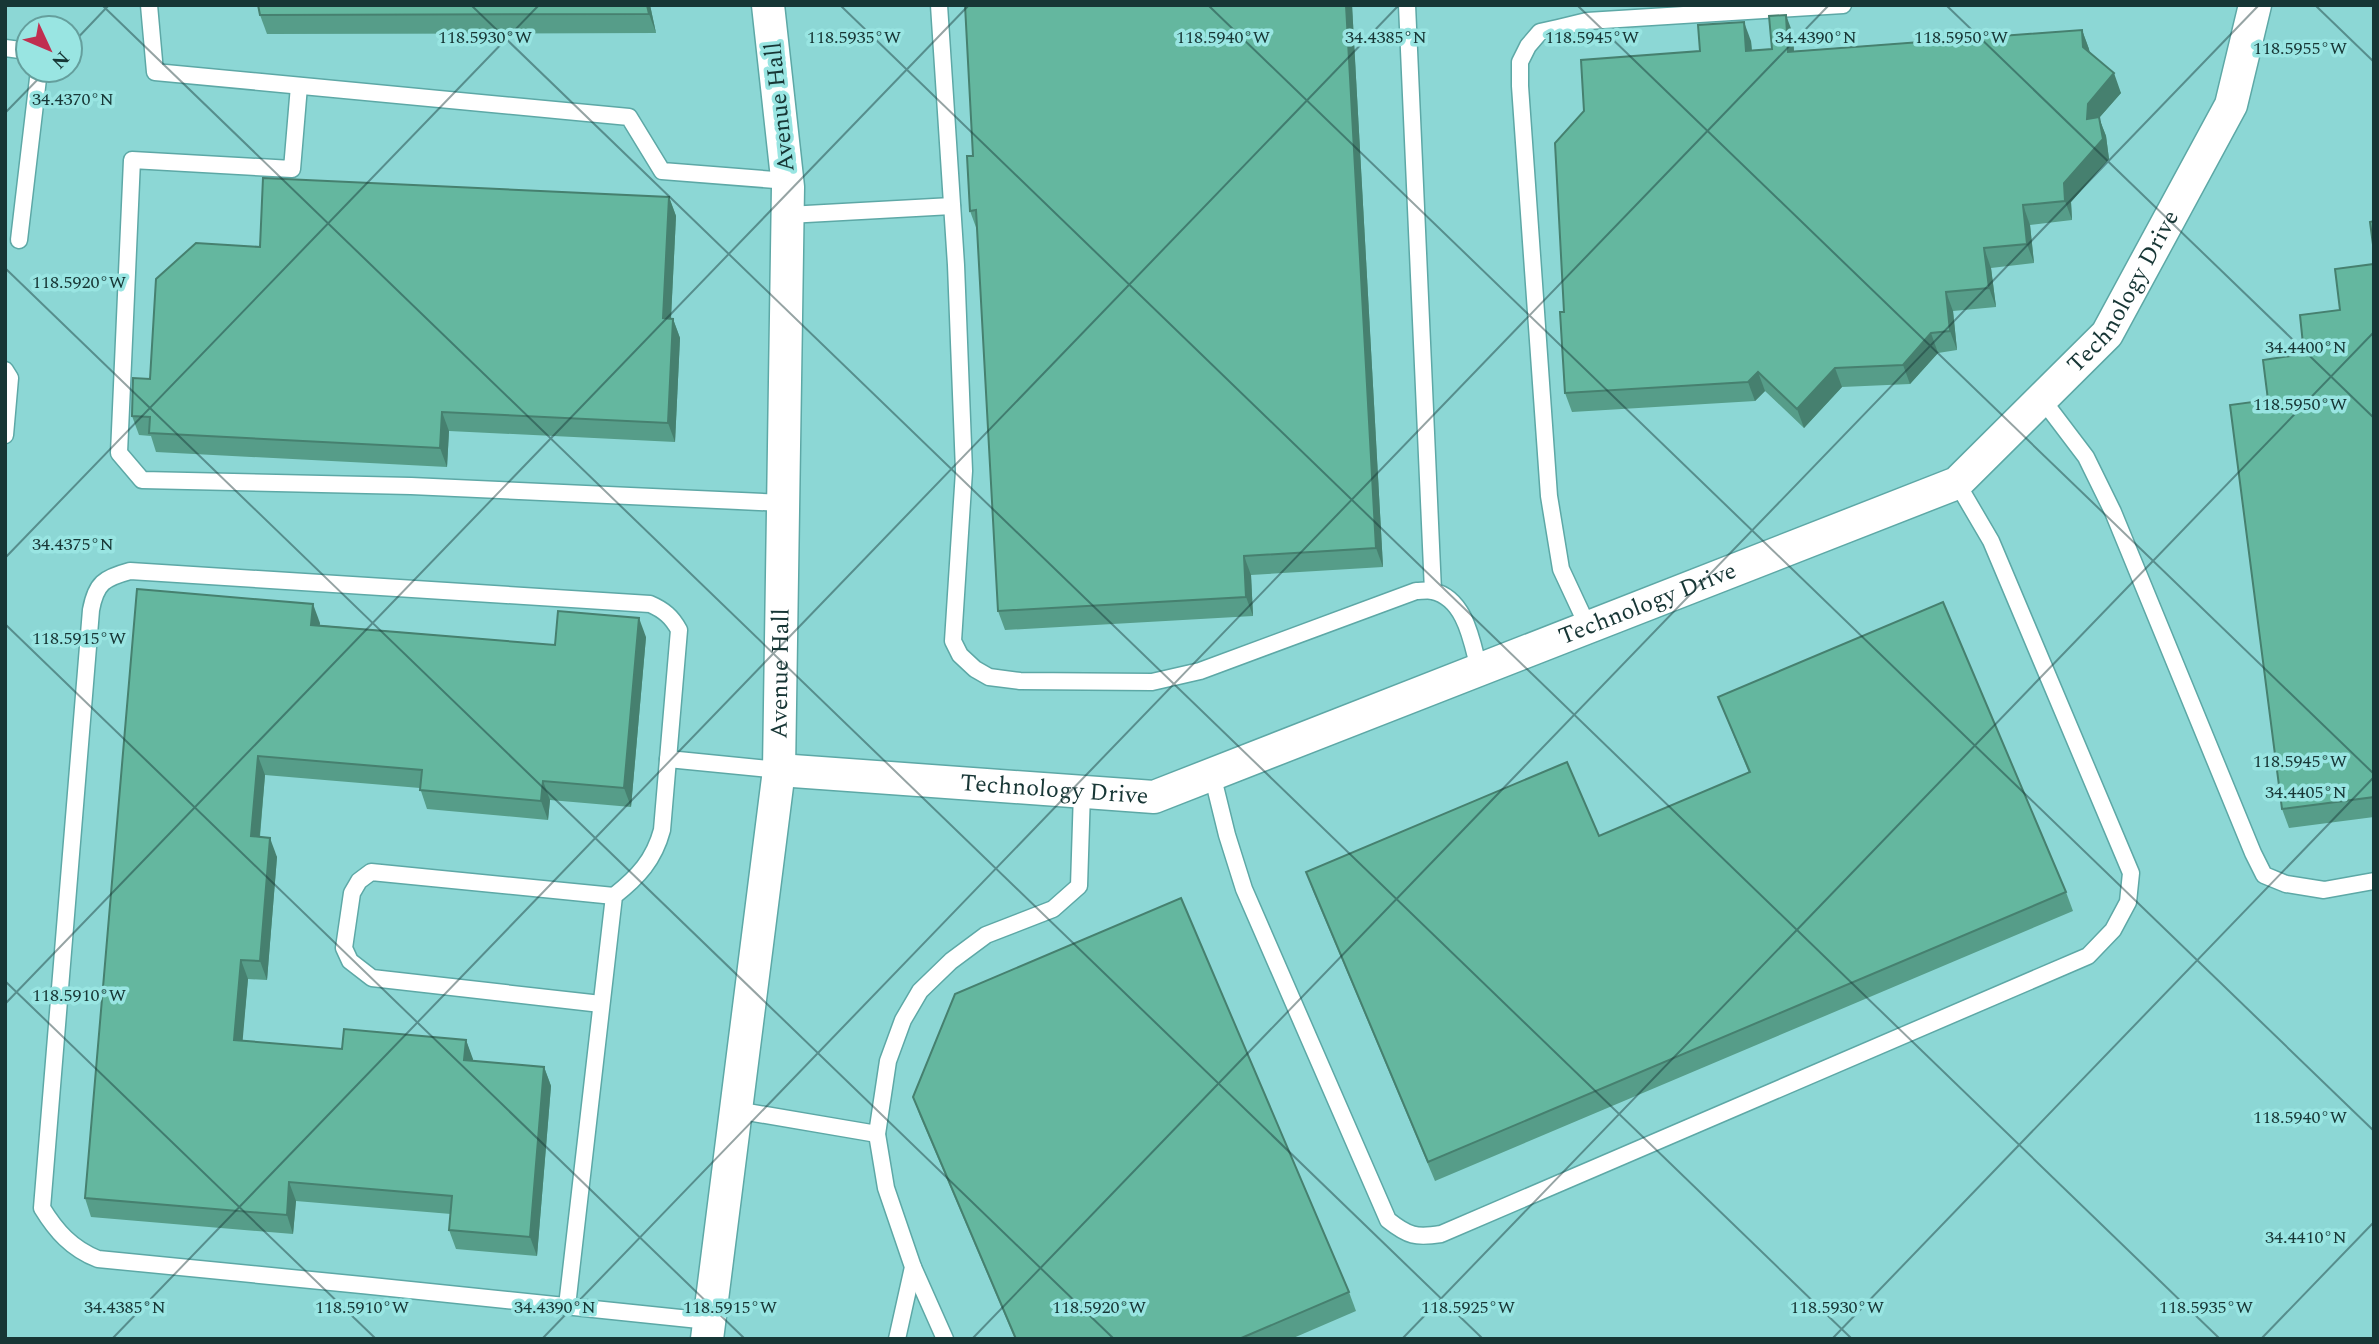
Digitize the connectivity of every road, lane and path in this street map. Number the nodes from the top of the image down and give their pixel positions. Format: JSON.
{"nodes":[{"id":1,"x":149,"y":5,"type":"edge"},
{"id":2,"x":768,"y":5,"type":"edge"},
{"id":3,"x":939,"y":5,"type":"edge"},
{"id":4,"x":1407,"y":5,"type":"edge"},
{"id":5,"x":1843,"y":5,"type":"edge"},
{"id":6,"x":2255,"y":5,"type":"edge"},
{"id":7,"x":37,"y":84,"type":"edge"},
{"id":8,"x":299,"y":86,"type":"junction"},
{"id":9,"x":788,"y":181,"type":"junction"},
{"id":10,"x":953,"y":206,"type":"junction"},
{"id":11,"x":788,"y":215,"type":"junction"},
{"id":12,"x":19,"y":240,"type":"dead end"},
{"id":13,"x":5,"y":370,"type":"edge"},
{"id":14,"x":2042,"y":399,"type":"junction"},
{"id":15,"x":5,"y":435,"type":"edge"},
{"id":16,"x":1957,"y":483,"type":"junction"},
{"id":17,"x":783,"y":503,"type":"junction"},
{"id":18,"x":1433,"y":591,"type":"junction"},
{"id":19,"x":1588,"y":627,"type":"junction"},
{"id":20,"x":1479,"y":670,"type":"junction"},
{"id":21,"x":668,"y":759,"type":"junction"},
{"id":22,"x":779,"y":770,"type":"junction"},
{"id":23,"x":1212,"y":774,"type":"junction"},
{"id":24,"x":1082,"y":792,"type":"junction"},
{"id":25,"x":2374,"y":881,"type":"edge"},
{"id":26,"x":614,"y":896,"type":"junction"},
{"id":27,"x":601,"y":1003,"type":"junction"},
{"id":28,"x":736,"y":1110,"type":"junction"},
{"id":29,"x":877,"y":1134,"type":"junction"},
{"id":30,"x":913,"y":1267,"type":"junction"},
{"id":31,"x":567,"y":1306,"type":"junction"},
{"id":32,"x":708,"y":1330,"type":"edge"},
{"id":33,"x":897,"y":1339,"type":"edge"},
{"id":34,"x":945,"y":1339,"type":"edge"}],
"edges":[{"from":1,"to":8,"type":"lane"},
{"from":2,"to":9,"type":"street","name":"Avenue Hall"},
{"from":3,"to":10,"type":"lane"},
{"from":4,"to":18,"type":"lane"},
{"from":5,"to":19,"type":"lane"},
{"from":6,"to":14,"type":"street","name":"Technology Drive"},
{"from":7,"to":12,"type":"lane"},
{"from":8,"to":9,"type":"lane"},
{"from":8,"to":17,"type":"lane"},
{"from":9,"to":11,"type":"street","name":"Avenue Hall"},
{"from":10,"to":11,"type":"lane"},
{"from":10,"to":18,"type":"lane"},
{"from":11,"to":17,"type":"street","name":"Avenue Hall"},
{"from":13,"to":15,"type":"lane"},
{"from":14,"to":16,"type":"street","name":"Technology Drive"},
{"from":14,"to":25,"type":"lane"},
{"from":16,"to":19,"type":"street","name":"Technology Drive"},
{"from":16,"to":23,"type":"lane"},
{"from":17,"to":22,"type":"street","name":"Avenue Hall"},
{"from":18,"to":20,"type":"lane"},
{"from":19,"to":20,"type":"street","name":"Technology Drive"},
{"from":20,"to":23,"type":"street","name":"Technology Drive"},
{"from":21,"to":22,"type":"lane"},
{"from":21,"to":26,"type":"lane"},
{"from":21,"to":31,"type":"lane"},
{"from":22,"to":24,"type":"street","name":"Technology Drive"},
{"from":22,"to":28,"type":"street","name":"Avenue Hall"},
{"from":23,"to":24,"type":"street","name":"Technology Drive"},
{"from":24,"to":29,"type":"lane"},
{"from":26,"to":27,"type":"lane"},
{"from":26,"to":27,"type":"lane"},
{"from":27,"to":31,"type":"lane"},
{"from":28,"to":29,"type":"lane"},
{"from":28,"to":32,"type":"street","name":"Avenue Hall"},
{"from":29,"to":30,"type":"lane"},
{"from":30,"to":33,"type":"lane"},
{"from":30,"to":34,"type":"lane"},
{"from":31,"to":32,"type":"lane"}]}
